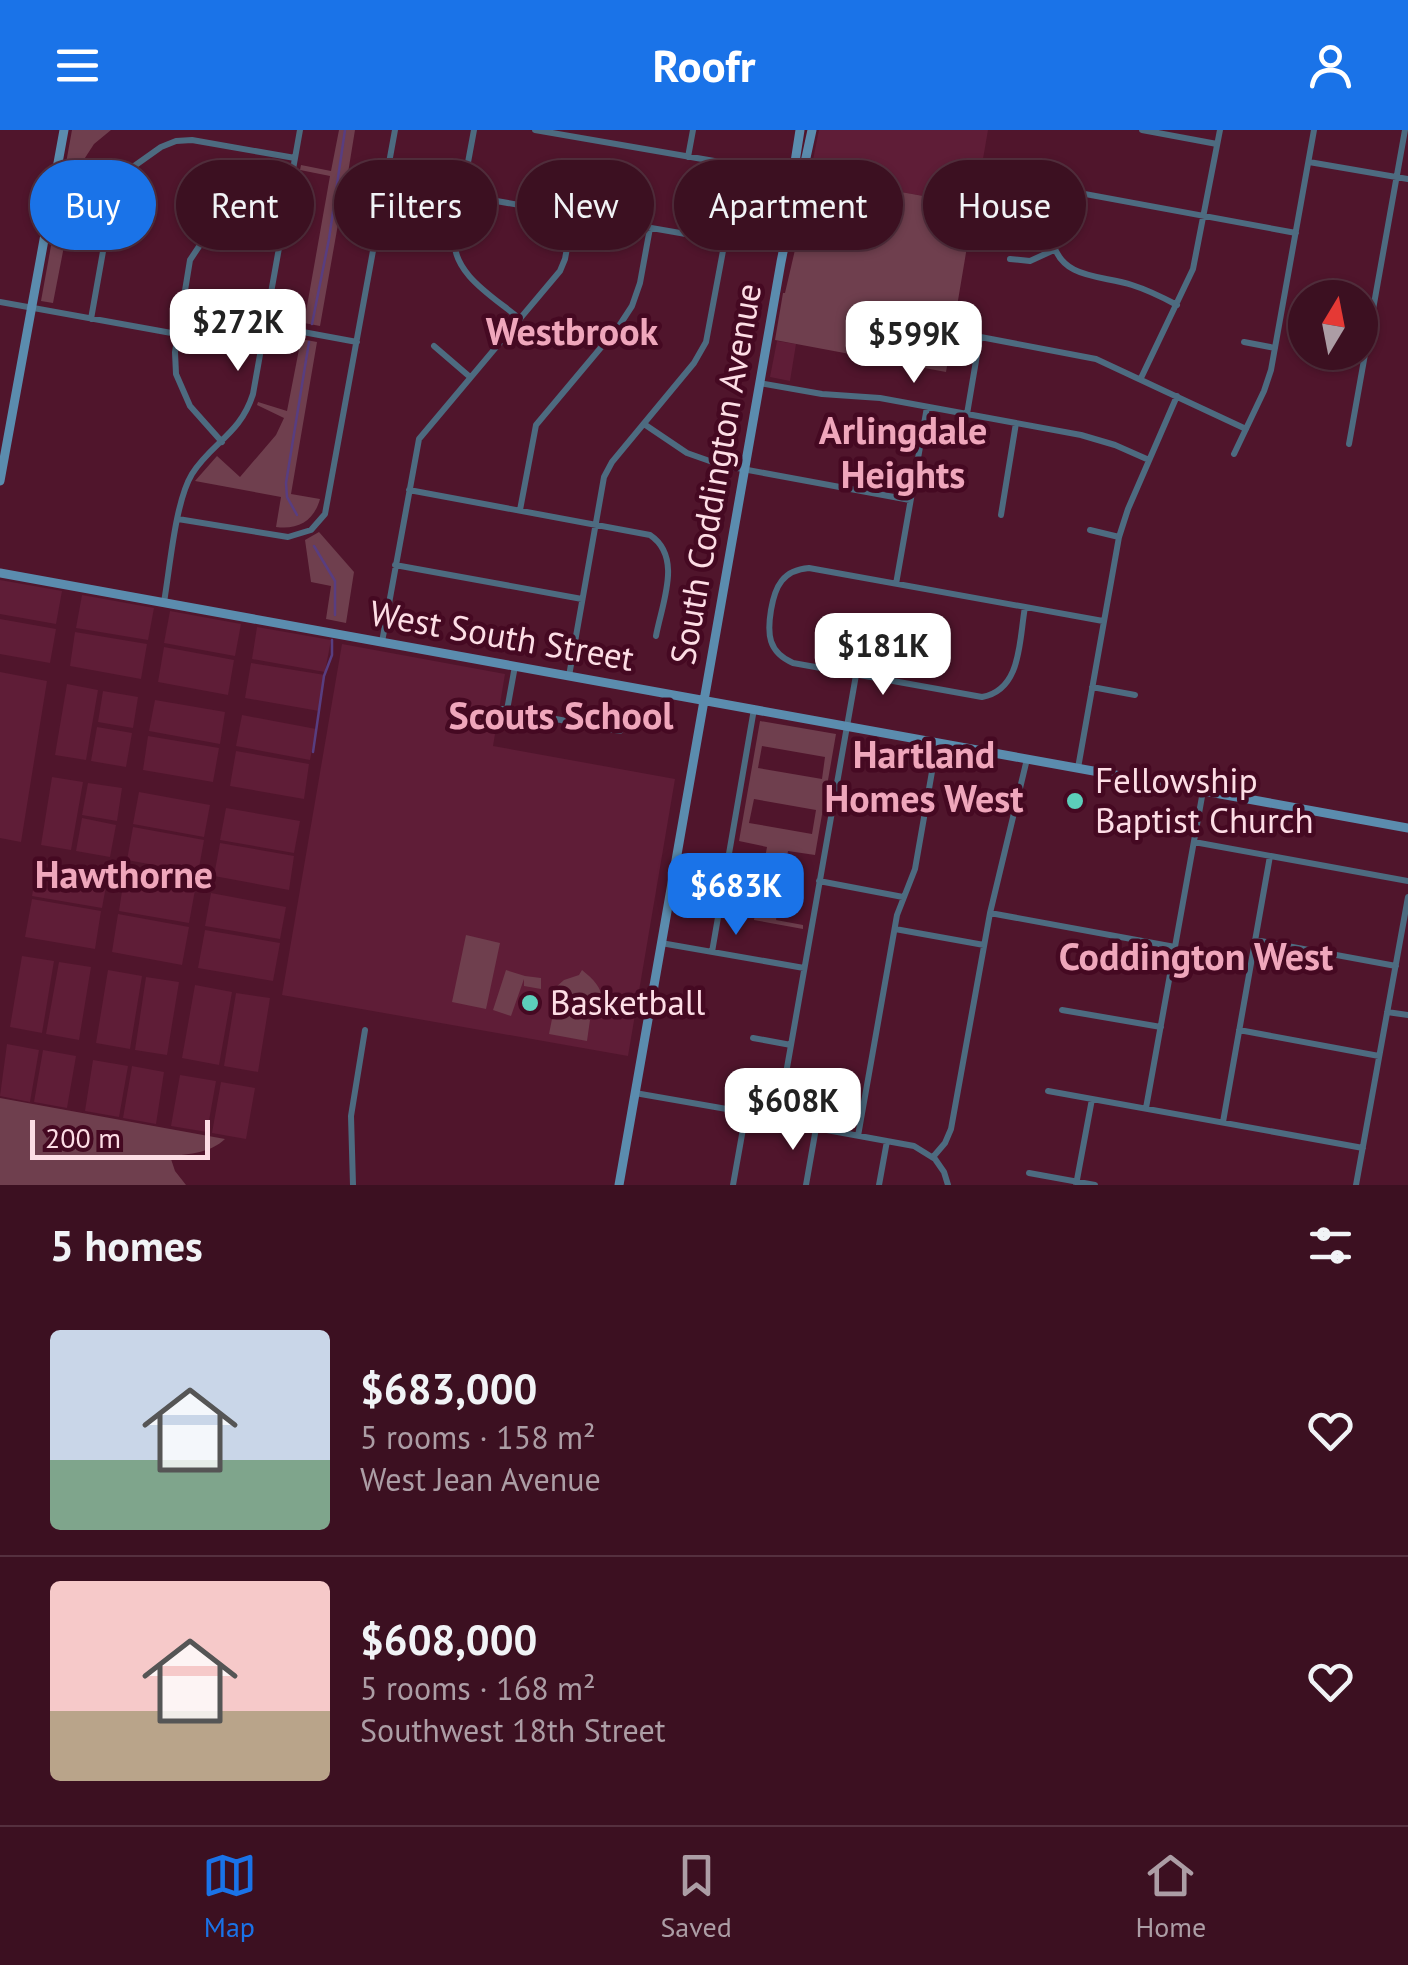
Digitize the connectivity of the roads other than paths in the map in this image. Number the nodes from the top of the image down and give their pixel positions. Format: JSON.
{"nodes":[{"id":1,"x":64,"y":130,"type":"edge"},
{"id":2,"x":300,"y":130,"type":"edge"},
{"id":3,"x":395,"y":130,"type":"edge"},
{"id":4,"x":474,"y":130,"type":"edge"},
{"id":5,"x":535,"y":130,"type":"edge"},
{"id":6,"x":693,"y":130,"type":"edge"},
{"id":7,"x":800,"y":130,"type":"edge"},
{"id":8,"x":812,"y":130,"type":"edge"},
{"id":9,"x":1142,"y":130,"type":"edge"},
{"id":10,"x":1220,"y":130,"type":"edge"},
{"id":11,"x":1314,"y":130,"type":"edge"},
{"id":12,"x":1405,"y":130,"type":"edge"},
{"id":13,"x":1217,"y":144,"type":"junction"},
{"id":14,"x":688,"y":156,"type":"junction"},
{"id":15,"x":295,"y":158,"type":"joint"},
{"id":16,"x":468,"y":160,"type":"edge"},
{"id":17,"x":708,"y":160,"type":"edge"},
{"id":18,"x":798,"y":160,"type":"edge"},
{"id":19,"x":802,"y":160,"type":"edge"},
{"id":20,"x":1309,"y":162,"type":"junction"},
{"id":21,"x":1396,"y":177,"type":"junction"},
{"id":22,"x":1408,"y":179,"type":"edge"},
{"id":23,"x":1086,"y":195,"type":"edge"},
{"id":24,"x":1204,"y":216,"type":"junction"},
{"id":25,"x":1296,"y":233,"type":"junction"},
{"id":26,"x":197,"y":250,"type":"edge"},
{"id":27,"x":278,"y":250,"type":"edge"},
{"id":28,"x":456,"y":250,"type":"edge"},
{"id":29,"x":567,"y":250,"type":"edge"},
{"id":30,"x":646,"y":250,"type":"edge"},
{"id":31,"x":724,"y":250,"type":"edge"},
{"id":32,"x":784,"y":250,"type":"edge"},
{"id":33,"x":1054,"y":250,"type":"joint"},
{"id":34,"x":1010,"y":259,"type":"dead end"},
{"id":35,"x":0,"y":302,"type":"edge"},
{"id":36,"x":1176,"y":305,"type":"junction"},
{"id":37,"x":32,"y":308,"type":"junction"},
{"id":38,"x":90,"y":319,"type":"junction"},
{"id":39,"x":520,"y":319,"type":"junction"},
{"id":40,"x":265,"y":326,"type":"junction"},
{"id":41,"x":954,"y":332,"type":"dead end"},
{"id":42,"x":178,"y":334,"type":"junction"},
{"id":43,"x":980,"y":336,"type":"junction"},
{"id":44,"x":357,"y":342,"type":"junction"},
{"id":45,"x":1244,"y":342,"type":"dead end"},
{"id":46,"x":434,"y":346,"type":"dead end"},
{"id":47,"x":1275,"y":348,"type":"junction"},
{"id":48,"x":470,"y":377,"type":"junction"},
{"id":49,"x":1140,"y":378,"type":"junction"},
{"id":50,"x":759,"y":383,"type":"junction"},
{"id":51,"x":1177,"y":396,"type":"junction"},
{"id":52,"x":927,"y":407,"type":"junction"},
{"id":53,"x":967,"y":414,"type":"junction"},
{"id":54,"x":1016,"y":423,"type":"junction"},
{"id":55,"x":644,"y":424,"type":"junction"},
{"id":56,"x":1246,"y":429,"type":"junction"},
{"id":57,"x":222,"y":442,"type":"junction"},
{"id":58,"x":1349,"y":444,"type":"dead end"},
{"id":59,"x":1234,"y":454,"type":"dead end"},
{"id":60,"x":1149,"y":460,"type":"junction"},
{"id":61,"x":744,"y":470,"type":"junction"},
{"id":62,"x":0,"y":481,"type":"edge"},
{"id":63,"x":409,"y":490,"type":"junction"},
{"id":64,"x":910,"y":500,"type":"junction"},
{"id":65,"x":520,"y":510,"type":"junction"},
{"id":66,"x":1001,"y":515,"type":"dead end"},
{"id":67,"x":178,"y":518,"type":"junction"},
{"id":68,"x":596,"y":524,"type":"junction"},
{"id":69,"x":1090,"y":530,"type":"dead end"},
{"id":70,"x":1119,"y":537,"type":"junction"},
{"id":71,"x":395,"y":565,"type":"junction"},
{"id":72,"x":0,"y":573,"type":"edge"},
{"id":73,"x":896,"y":584,"type":"junction"},
{"id":74,"x":582,"y":599,"type":"junction"},
{"id":75,"x":164,"y":602,"type":"junction"},
{"id":76,"x":1025,"y":607,"type":"junction"},
{"id":77,"x":1103,"y":621,"type":"junction"},
{"id":78,"x":656,"y":636,"type":"dead end"},
{"id":79,"x":382,"y":642,"type":"junction"},
{"id":80,"x":515,"y":666,"type":"junction"},
{"id":81,"x":856,"y":675,"type":"junction"},
{"id":82,"x":569,"y":676,"type":"junction"},
{"id":83,"x":1092,"y":687,"type":"junction"},
{"id":84,"x":1135,"y":694,"type":"dead end"},
{"id":85,"x":704,"y":700,"type":"junction"},
{"id":86,"x":754,"y":710,"type":"junction"},
{"id":87,"x":847,"y":726,"type":"junction"},
{"id":88,"x":620,"y":731,"type":"dead end"},
{"id":89,"x":937,"y":743,"type":"junction"},
{"id":90,"x":1027,"y":759,"type":"junction"},
{"id":91,"x":1078,"y":768,"type":"junction"},
{"id":92,"x":1203,"y":791,"type":"junction"},
{"id":93,"x":1408,"y":828,"type":"edge"},
{"id":94,"x":1194,"y":842,"type":"junction"},
{"id":95,"x":1270,"y":856,"type":"junction"},
{"id":96,"x":819,"y":881,"type":"junction"},
{"id":97,"x":1408,"y":881,"type":"edge"},
{"id":98,"x":1408,"y":896,"type":"edge"},
{"id":99,"x":903,"y":897,"type":"junction"},
{"id":100,"x":990,"y":914,"type":"junction"},
{"id":101,"x":895,"y":929,"type":"junction"},
{"id":102,"x":1255,"y":940,"type":"junction"},
{"id":103,"x":661,"y":943,"type":"junction"},
{"id":104,"x":984,"y":945,"type":"junction"},
{"id":105,"x":1175,"y":948,"type":"junction"},
{"id":106,"x":712,"y":952,"type":"junction"},
{"id":107,"x":1396,"y":966,"type":"junction"},
{"id":108,"x":804,"y":968,"type":"junction"},
{"id":109,"x":1062,"y":1010,"type":"dead end"},
{"id":110,"x":1387,"y":1012,"type":"junction"},
{"id":111,"x":1408,"y":1015,"type":"edge"},
{"id":112,"x":1161,"y":1028,"type":"junction"},
{"id":113,"x":365,"y":1030,"type":"dead end"},
{"id":114,"x":1239,"y":1030,"type":"junction"},
{"id":115,"x":753,"y":1038,"type":"dead end"},
{"id":116,"x":790,"y":1045,"type":"junction"},
{"id":117,"x":1380,"y":1056,"type":"junction"},
{"id":118,"x":1048,"y":1090,"type":"dead end"},
{"id":119,"x":635,"y":1093,"type":"junction"},
{"id":120,"x":1092,"y":1098,"type":"junction"},
{"id":121,"x":1146,"y":1108,"type":"junction"},
{"id":122,"x":746,"y":1112,"type":"junction"},
{"id":123,"x":778,"y":1119,"type":"junction"},
{"id":124,"x":1222,"y":1122,"type":"junction"},
{"id":125,"x":816,"y":1128,"type":"junction"},
{"id":126,"x":858,"y":1136,"type":"junction"},
{"id":127,"x":887,"y":1141,"type":"junction"},
{"id":128,"x":1363,"y":1148,"type":"junction"},
{"id":129,"x":933,"y":1157,"type":"junction"},
{"id":130,"x":1029,"y":1173,"type":"dead end"},
{"id":131,"x":1076,"y":1183,"type":"edge"},
{"id":132,"x":352,"y":1185,"type":"edge"},
{"id":133,"x":619,"y":1185,"type":"edge"},
{"id":134,"x":733,"y":1185,"type":"edge"},
{"id":135,"x":806,"y":1185,"type":"edge"},
{"id":136,"x":878,"y":1185,"type":"edge"},
{"id":137,"x":948,"y":1185,"type":"edge"},
{"id":138,"x":1094,"y":1185,"type":"edge"},
{"id":139,"x":1356,"y":1185,"type":"edge"}],
"edges":[{"from":1,"to":37,"type":"street"},
{"from":2,"to":15,"type":"street"},
{"from":3,"to":44,"type":"street"},
{"from":4,"to":16,"type":"street"},
{"from":5,"to":14,"type":"street"},
{"from":6,"to":14,"type":"street"},
{"from":7,"to":18,"type":"street","name":"South Coddington Avenue"},
{"from":8,"to":19,"type":"street","name":"South Coddington Avenue"},
{"from":9,"to":13,"type":"street"},
{"from":10,"to":13,"type":"street"},
{"from":11,"to":20,"type":"street"},
{"from":12,"to":21,"type":"street"},
{"from":13,"to":24,"type":"street"},
{"from":14,"to":17,"type":"street"},
{"from":15,"to":38,"type":"street"},
{"from":20,"to":21,"type":"street"},
{"from":20,"to":25,"type":"street"},
{"from":21,"to":22,"type":"street"},
{"from":21,"to":58,"type":"street"},
{"from":23,"to":24,"type":"street"},
{"from":24,"to":25,"type":"street"},
{"from":24,"to":36,"type":"street"},
{"from":25,"to":47,"type":"street"},
{"from":26,"to":42,"type":"street"},
{"from":27,"to":40,"type":"street"},
{"from":28,"to":39,"type":"street"},
{"from":29,"to":39,"type":"street"},
{"from":30,"to":65,"type":"street"},
{"from":31,"to":55,"type":"street"},
{"from":32,"to":50,"type":"street","name":"South Coddington Avenue"},
{"from":33,"to":34,"type":"street"},
{"from":33,"to":36,"type":"street"},
{"from":35,"to":37,"type":"street"},
{"from":36,"to":49,"type":"street"},
{"from":37,"to":38,"type":"street"},
{"from":37,"to":62,"type":"street"},
{"from":38,"to":42,"type":"street"},
{"from":39,"to":48,"type":"street"},
{"from":40,"to":44,"type":"street"},
{"from":40,"to":57,"type":"street"},
{"from":41,"to":43,"type":"street"},
{"from":42,"to":57,"type":"street"},
{"from":43,"to":49,"type":"street"},
{"from":43,"to":53,"type":"street"},
{"from":44,"to":67,"type":"street"},
{"from":45,"to":47,"type":"street"},
{"from":46,"to":48,"type":"street"},
{"from":47,"to":56,"type":"street"},
{"from":48,"to":63,"type":"street"},
{"from":49,"to":51,"type":"street"},
{"from":50,"to":52,"type":"street"},
{"from":50,"to":61,"type":"street","name":"South Coddington Avenue"},
{"from":51,"to":56,"type":"street"},
{"from":51,"to":60,"type":"street"},
{"from":52,"to":53,"type":"street"},
{"from":52,"to":64,"type":"street"},
{"from":53,"to":54,"type":"street"},
{"from":54,"to":60,"type":"street"},
{"from":54,"to":66,"type":"street"},
{"from":55,"to":61,"type":"street"},
{"from":55,"to":68,"type":"street"},
{"from":56,"to":59,"type":"street"},
{"from":57,"to":67,"type":"street"},
{"from":60,"to":70,"type":"street"},
{"from":61,"to":64,"type":"street"},
{"from":61,"to":85,"type":"street","name":"South Coddington Avenue"},
{"from":63,"to":65,"type":"street"},
{"from":63,"to":71,"type":"street"},
{"from":64,"to":73,"type":"street"},
{"from":65,"to":68,"type":"street"},
{"from":67,"to":75,"type":"street"},
{"from":68,"to":74,"type":"street"},
{"from":68,"to":78,"type":"street"},
{"from":69,"to":70,"type":"street"},
{"from":70,"to":77,"type":"street"},
{"from":71,"to":74,"type":"street"},
{"from":71,"to":79,"type":"street"},
{"from":72,"to":75,"type":"street","name":"West South Street"},
{"from":73,"to":76,"type":"street"},
{"from":73,"to":81,"type":"street"},
{"from":74,"to":82,"type":"street"},
{"from":75,"to":79,"type":"street","name":"West South Street"},
{"from":76,"to":77,"type":"street"},
{"from":76,"to":81,"type":"street"},
{"from":77,"to":83,"type":"street"},
{"from":79,"to":80,"type":"street","name":"West South Street"},
{"from":80,"to":82,"type":"street","name":"West South Street"},
{"from":80,"to":88,"type":"street"},
{"from":81,"to":87,"type":"street"},
{"from":82,"to":85,"type":"street","name":"West South Street"},
{"from":83,"to":84,"type":"street"},
{"from":83,"to":91,"type":"street"},
{"from":85,"to":86,"type":"street","name":"West South Street"},
{"from":85,"to":103,"type":"street","name":"South Coddington Avenue"},
{"from":86,"to":87,"type":"street","name":"West South Street"},
{"from":86,"to":106,"type":"street"},
{"from":87,"to":89,"type":"street","name":"West South Street"},
{"from":87,"to":96,"type":"street"},
{"from":89,"to":90,"type":"street","name":"West South Street"},
{"from":89,"to":99,"type":"street"},
{"from":90,"to":91,"type":"street","name":"West South Street"},
{"from":90,"to":100,"type":"street"},
{"from":91,"to":92,"type":"street","name":"West South Street"},
{"from":92,"to":93,"type":"street","name":"West South Street"},
{"from":92,"to":94,"type":"street"},
{"from":94,"to":95,"type":"street"},
{"from":94,"to":105,"type":"street"},
{"from":95,"to":97,"type":"street"},
{"from":95,"to":102,"type":"street"},
{"from":96,"to":99,"type":"street"},
{"from":96,"to":108,"type":"street"},
{"from":98,"to":107,"type":"street"},
{"from":99,"to":101,"type":"street"},
{"from":100,"to":104,"type":"street"},
{"from":100,"to":105,"type":"street"},
{"from":101,"to":104,"type":"street"},
{"from":101,"to":126,"type":"street"},
{"from":102,"to":107,"type":"street"},
{"from":102,"to":114,"type":"street"},
{"from":103,"to":106,"type":"street"},
{"from":103,"to":119,"type":"street","name":"South Coddington Avenue"},
{"from":104,"to":129,"type":"street"},
{"from":105,"to":112,"type":"street"},
{"from":106,"to":108,"type":"street"},
{"from":107,"to":110,"type":"street"},
{"from":108,"to":116,"type":"street"},
{"from":109,"to":112,"type":"street"},
{"from":110,"to":111,"type":"street"},
{"from":110,"to":117,"type":"street"},
{"from":112,"to":121,"type":"street"},
{"from":113,"to":132,"type":"street"},
{"from":114,"to":117,"type":"street"},
{"from":114,"to":124,"type":"street"},
{"from":115,"to":116,"type":"street"},
{"from":116,"to":123,"type":"street"},
{"from":117,"to":128,"type":"street"},
{"from":118,"to":120,"type":"street"},
{"from":119,"to":122,"type":"street"},
{"from":119,"to":133,"type":"street","name":"South Coddington Avenue"},
{"from":120,"to":121,"type":"street"},
{"from":120,"to":131,"type":"street"},
{"from":121,"to":124,"type":"street"},
{"from":122,"to":123,"type":"street"},
{"from":122,"to":134,"type":"street"},
{"from":123,"to":125,"type":"street"},
{"from":124,"to":128,"type":"street"},
{"from":125,"to":126,"type":"street"},
{"from":125,"to":135,"type":"street"},
{"from":126,"to":127,"type":"street"},
{"from":127,"to":129,"type":"street"},
{"from":127,"to":136,"type":"street"},
{"from":128,"to":139,"type":"street"},
{"from":129,"to":137,"type":"street"},
{"from":130,"to":131,"type":"street"},
{"from":131,"to":138,"type":"street"}]}
